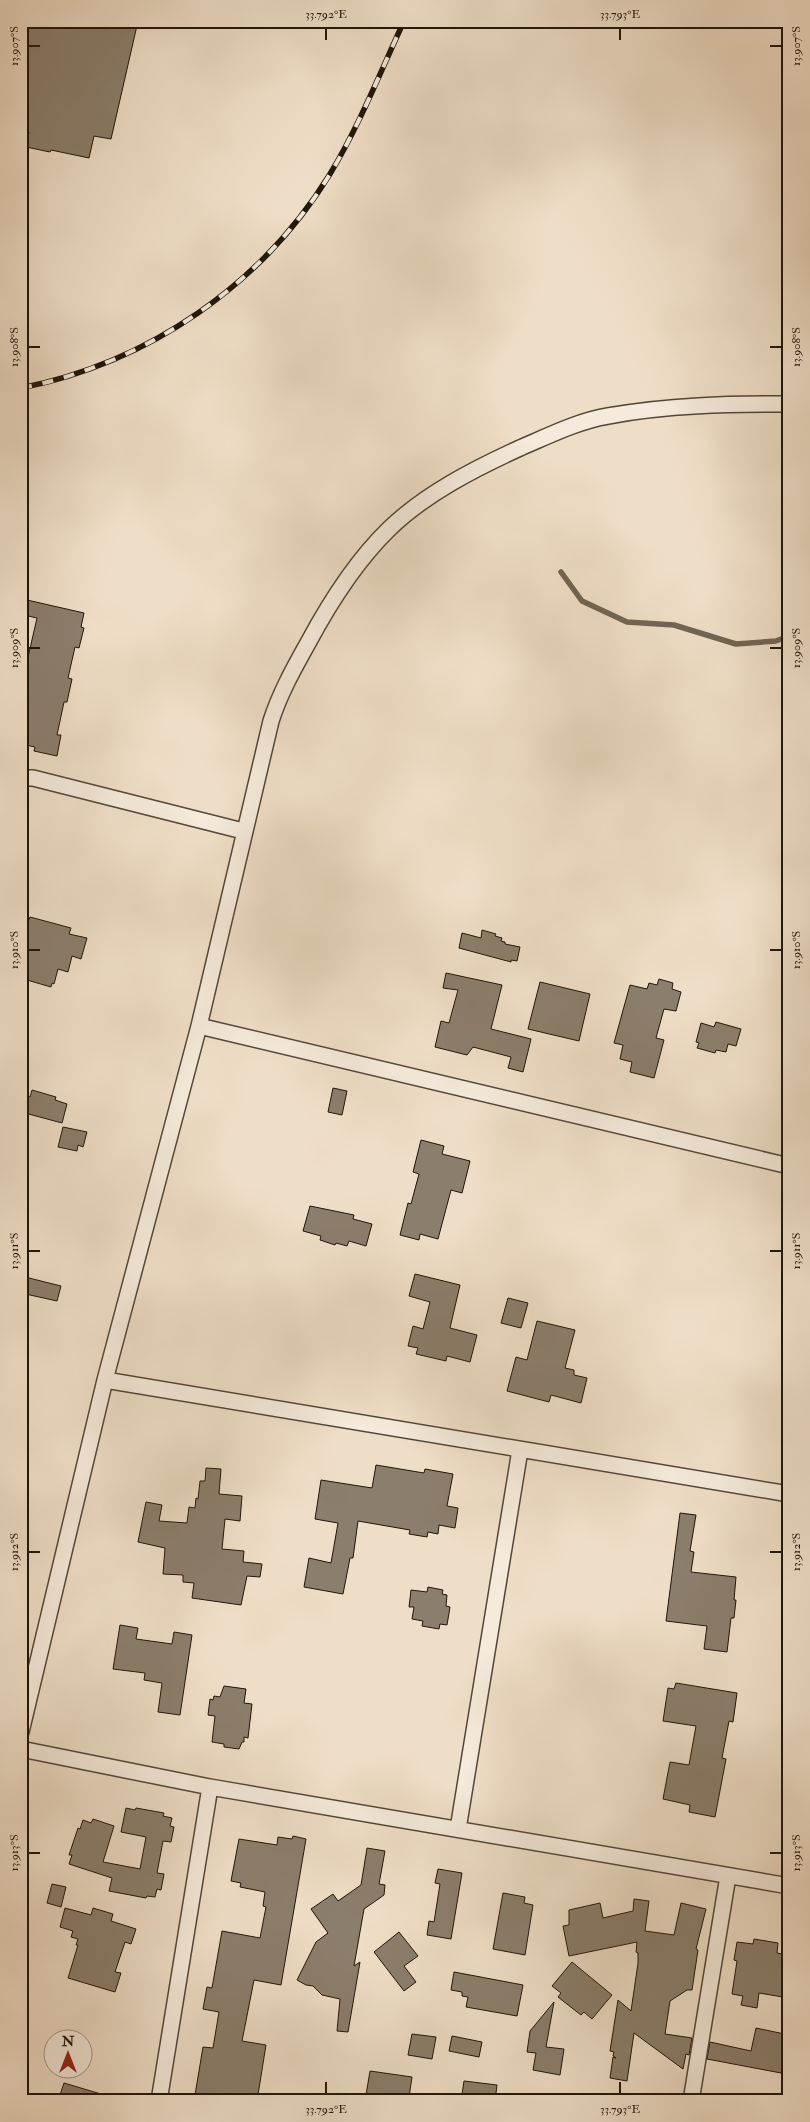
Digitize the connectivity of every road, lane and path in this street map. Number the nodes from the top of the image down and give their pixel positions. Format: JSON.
{"nodes":[{"id":1,"x":789,"y":404,"type":"edge"},
{"id":2,"x":21,"y":778,"type":"edge"},
{"id":3,"x":243,"y":831,"type":"junction"},
{"id":4,"x":199,"y":1026,"type":"junction"},
{"id":5,"x":789,"y":1166,"type":"edge"},
{"id":6,"x":106,"y":1380,"type":"junction"},
{"id":7,"x":520,"y":1450,"type":"junction"},
{"id":8,"x":789,"y":1494,"type":"edge"},
{"id":9,"x":21,"y":1732,"type":"edge"},
{"id":10,"x":21,"y":1749,"type":"edge"},
{"id":11,"x":210,"y":1787,"type":"junction"},
{"id":12,"x":458,"y":1829,"type":"junction"},
{"id":13,"x":728,"y":1876,"type":"junction"},
{"id":14,"x":789,"y":1886,"type":"edge"},
{"id":15,"x":159,"y":2101,"type":"edge"},
{"id":16,"x":691,"y":2101,"type":"edge"}],
"edges":[{"from":1,"to":3,"type":"street"},
{"from":2,"to":3,"type":"street"},
{"from":3,"to":4,"type":"street"},
{"from":4,"to":5,"type":"street"},
{"from":4,"to":6,"type":"street"},
{"from":6,"to":7,"type":"street"},
{"from":6,"to":9,"type":"street"},
{"from":7,"to":8,"type":"street"},
{"from":7,"to":12,"type":"street"},
{"from":10,"to":11,"type":"street"},
{"from":11,"to":12,"type":"street"},
{"from":11,"to":15,"type":"street"},
{"from":12,"to":13,"type":"street"},
{"from":13,"to":14,"type":"street"},
{"from":13,"to":16,"type":"street"}]}
